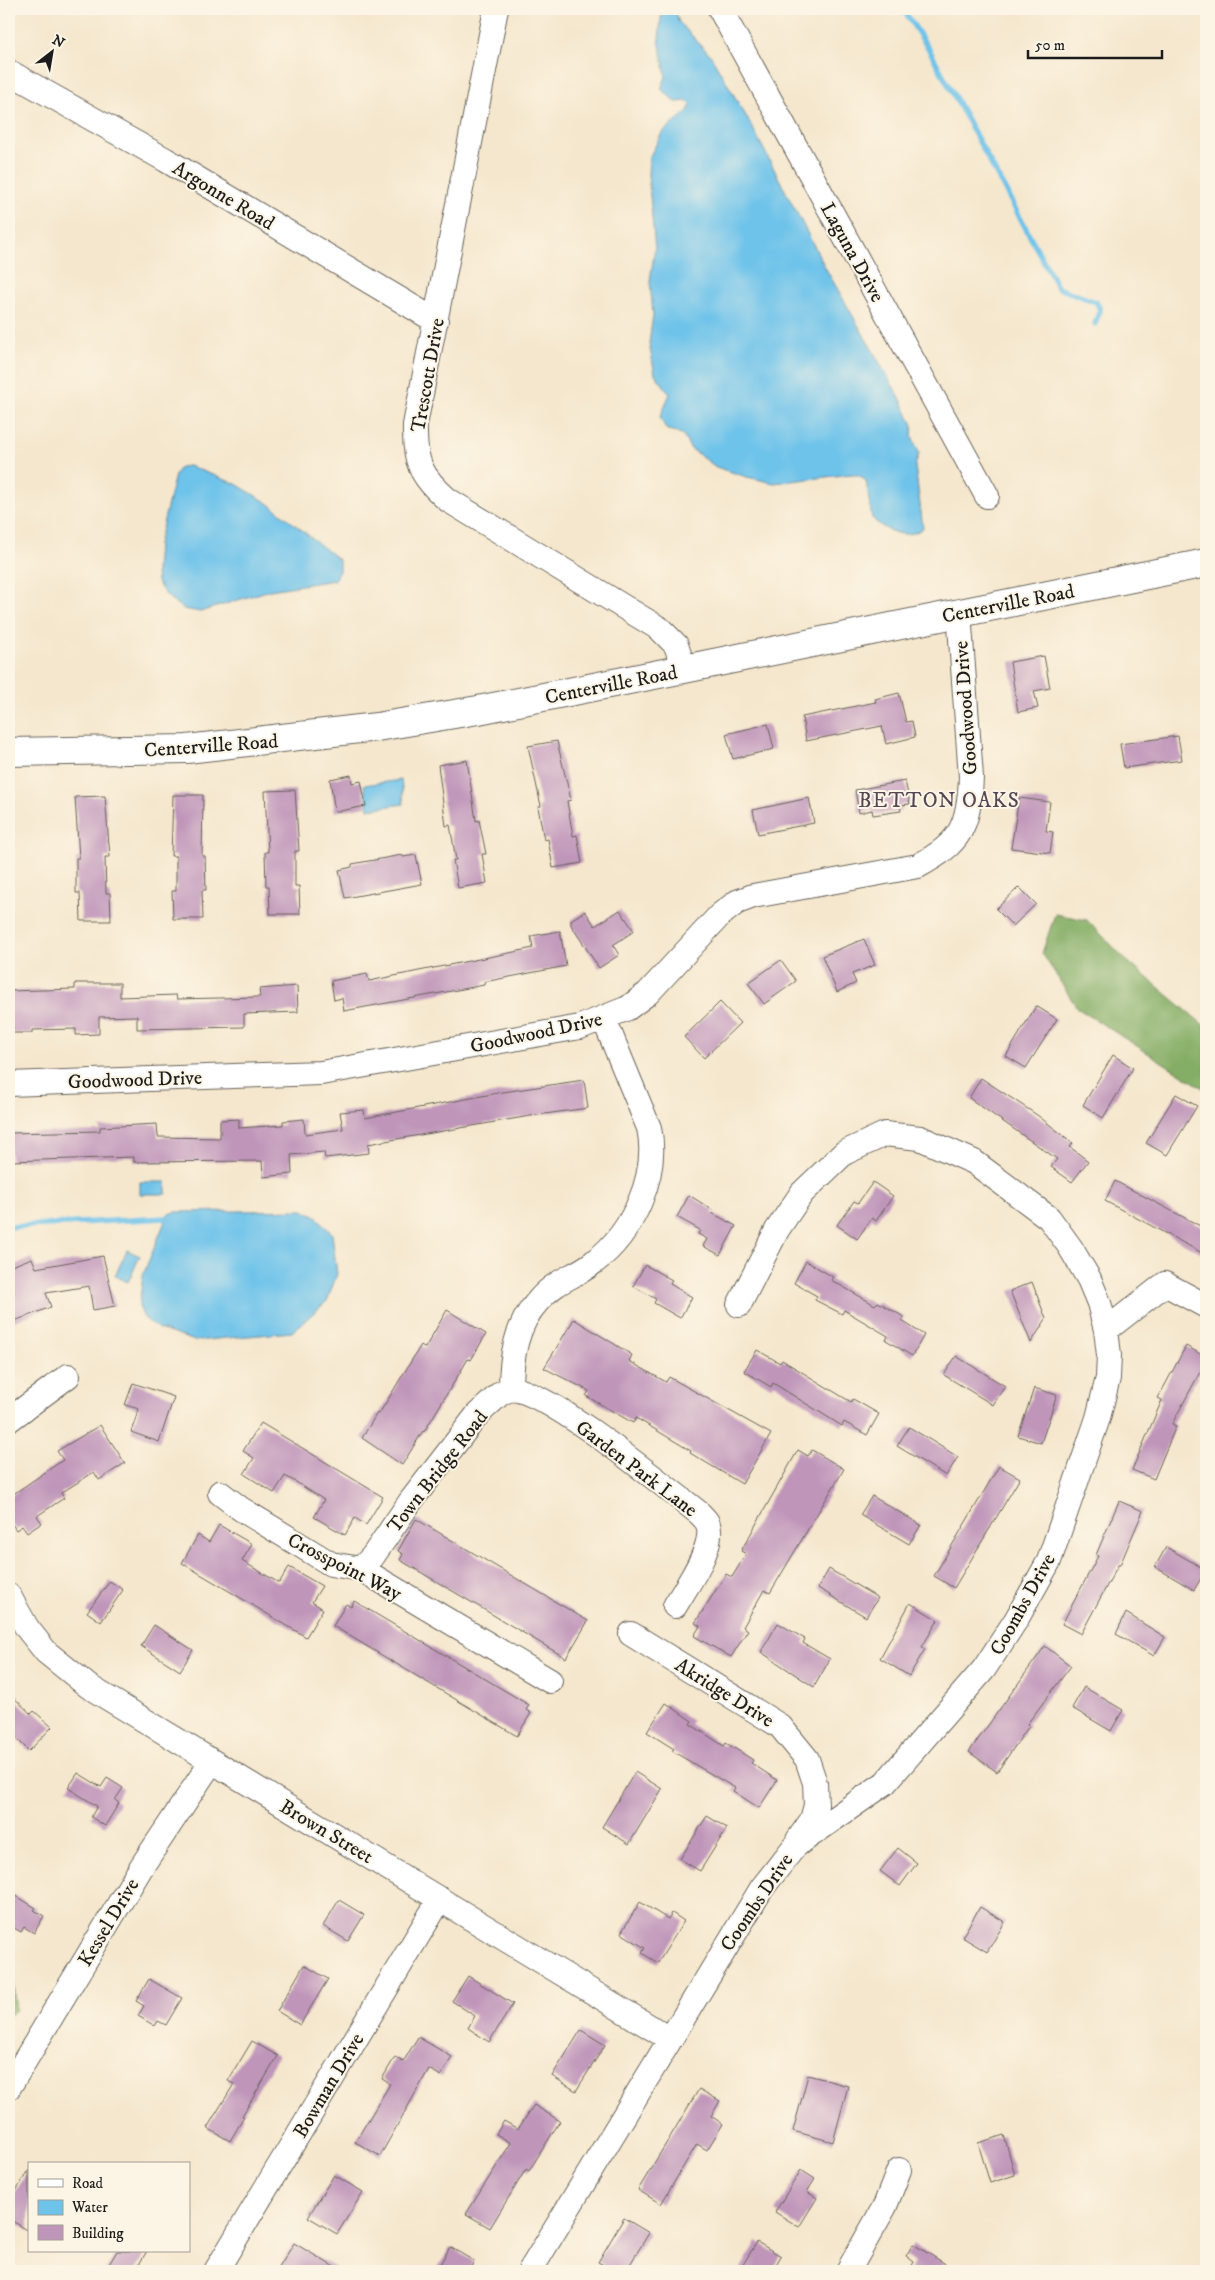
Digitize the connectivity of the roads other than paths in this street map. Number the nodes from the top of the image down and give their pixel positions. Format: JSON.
{"nodes":[{"id":1,"x":496,"y":9,"type":"edge"},
{"id":2,"x":720,"y":9,"type":"edge"},
{"id":3,"x":9,"y":72,"type":"edge"},
{"id":4,"x":436,"y":321,"type":"junction"},
{"id":5,"x":987,"y":496,"type":"dead end"},
{"id":6,"x":1206,"y":563,"type":"edge"},
{"id":7,"x":959,"y":612,"type":"junction"},
{"id":8,"x":684,"y":669,"type":"junction"},
{"id":9,"x":9,"y":752,"type":"edge"},
{"id":10,"x":604,"y":1019,"type":"junction"},
{"id":11,"x":9,"y":1084,"type":"edge"},
{"id":12,"x":739,"y":1305,"type":"dead end"},
{"id":13,"x":1206,"y":1306,"type":"edge"},
{"id":14,"x":1106,"y":1330,"type":"junction"},
{"id":15,"x":68,"y":1376,"type":"dead end"},
{"id":16,"x":511,"y":1389,"type":"junction"},
{"id":17,"x":9,"y":1420,"type":"edge"},
{"id":18,"x":220,"y":1493,"type":"dead end"},
{"id":19,"x":360,"y":1569,"type":"junction"},
{"id":20,"x":9,"y":1596,"type":"edge"},
{"id":21,"x":674,"y":1606,"type":"dead end"},
{"id":22,"x":631,"y":1634,"type":"dead end"},
{"id":23,"x":550,"y":1682,"type":"dead end"},
{"id":24,"x":212,"y":1761,"type":"junction"},
{"id":25,"x":795,"y":1846,"type":"junction"},
{"id":26,"x":440,"y":1899,"type":"junction"},
{"id":27,"x":670,"y":2039,"type":"junction"},
{"id":28,"x":9,"y":2087,"type":"edge"},
{"id":29,"x":899,"y":2170,"type":"dead end"},
{"id":30,"x":216,"y":2271,"type":"edge"},
{"id":31,"x":530,"y":2271,"type":"edge"},
{"id":32,"x":848,"y":2271,"type":"edge"}],
"edges":[{"from":1,"to":4,"type":"street","name":"Trescott Drive"},
{"from":2,"to":5,"type":"street","name":"Laguna Drive"},
{"from":3,"to":4,"type":"street","name":"Argonne Road"},
{"from":4,"to":8,"type":"street","name":"Trescott Drive"},
{"from":6,"to":7,"type":"main road","name":"Centerville Road"},
{"from":7,"to":8,"type":"main road","name":"Centerville Road"},
{"from":7,"to":10,"type":"street","name":"Goodwood Drive"},
{"from":8,"to":9,"type":"main road","name":"Centerville Road"},
{"from":10,"to":11,"type":"street","name":"Goodwood Drive"},
{"from":10,"to":16,"type":"street"},
{"from":12,"to":14,"type":"street","name":"Coombs Drive"},
{"from":13,"to":14,"type":"street"},
{"from":14,"to":25,"type":"street","name":"Coombs Drive"},
{"from":15,"to":17,"type":"street"},
{"from":16,"to":19,"type":"street","name":"Town Bridge Road"},
{"from":16,"to":21,"type":"street","name":"Garden Park Lane"},
{"from":18,"to":19,"type":"street","name":"Crosspoint Way"},
{"from":19,"to":23,"type":"street","name":"Crosspoint Way"},
{"from":20,"to":24,"type":"street","name":"Brown Street"},
{"from":22,"to":25,"type":"street","name":"Akridge Drive"},
{"from":24,"to":26,"type":"street","name":"Brown Street"},
{"from":24,"to":28,"type":"street","name":"Kessel Drive"},
{"from":25,"to":27,"type":"street","name":"Coombs Drive"},
{"from":26,"to":27,"type":"street","name":"Brown Street"},
{"from":26,"to":30,"type":"street","name":"Bowman Drive"},
{"from":27,"to":31,"type":"street","name":"Coombs Drive"},
{"from":29,"to":32,"type":"street"}]}
